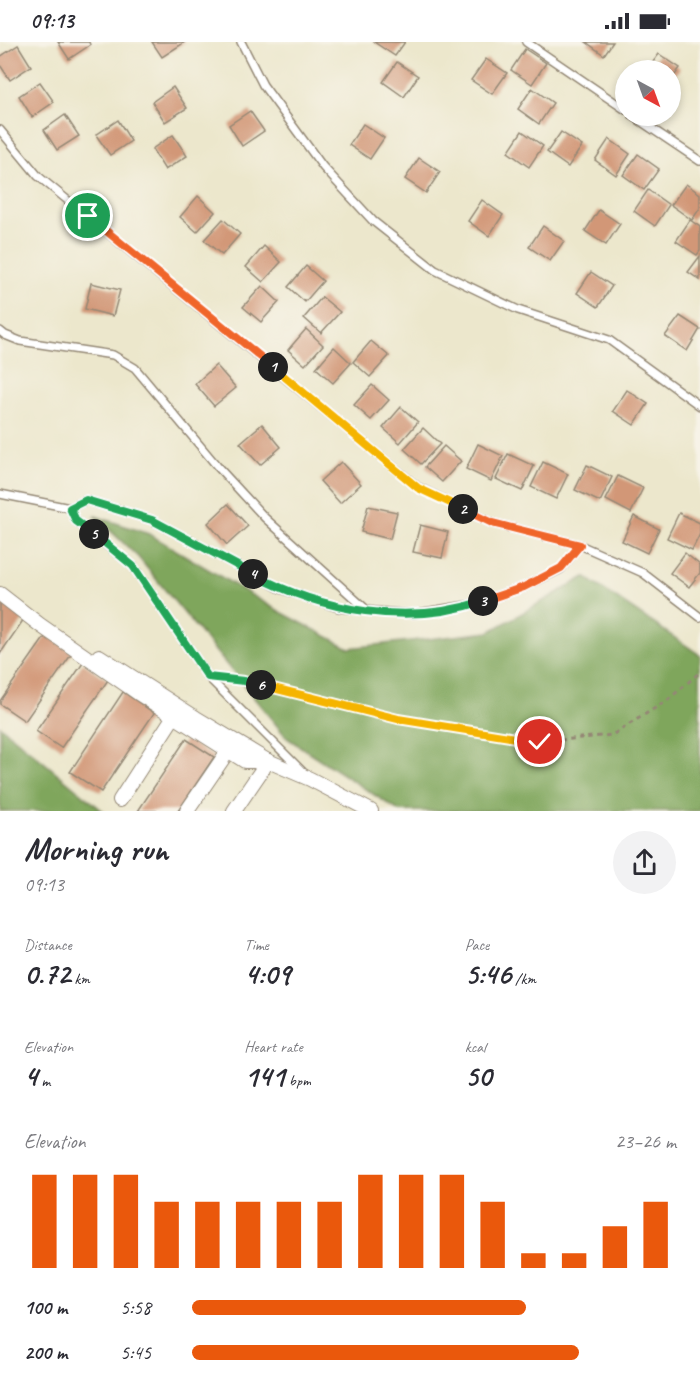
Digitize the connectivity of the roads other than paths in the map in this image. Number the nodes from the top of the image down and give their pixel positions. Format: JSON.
{"nodes":[{"id":1,"x":241,"y":42,"type":"edge"},
{"id":2,"x":526,"y":42,"type":"edge"},
{"id":3,"x":615,"y":103,"type":"edge"},
{"id":4,"x":648,"y":126,"type":"edge"},
{"id":5,"x":0,"y":130,"type":"edge"},
{"id":6,"x":700,"y":161,"type":"edge"},
{"id":7,"x":0,"y":331,"type":"edge"},
{"id":8,"x":700,"y":406,"type":"edge"},
{"id":9,"x":0,"y":494,"type":"edge"},
{"id":10,"x":70,"y":508,"type":"junction"},
{"id":11,"x":580,"y":545,"type":"junction"},
{"id":12,"x":0,"y":588,"type":"edge"},
{"id":13,"x":0,"y":594,"type":"edge"},
{"id":14,"x":367,"y":610,"type":"junction"},
{"id":15,"x":700,"y":617,"type":"edge"},
{"id":16,"x":174,"y":717,"type":"junction"},
{"id":17,"x":228,"y":751,"type":"junction"},
{"id":18,"x":268,"y":761,"type":"junction"},
{"id":19,"x":310,"y":779,"type":"junction"},
{"id":20,"x":120,"y":800,"type":"dead end"},
{"id":21,"x":187,"y":811,"type":"edge"},
{"id":22,"x":234,"y":811,"type":"edge"},
{"id":23,"x":371,"y":811,"type":"edge"}],
"edges":[{"from":1,"to":8,"type":"lane"},
{"from":2,"to":3,"type":"lane"},
{"from":4,"to":6,"type":"lane"},
{"from":5,"to":11,"type":"lane"},
{"from":7,"to":14,"type":"lane"},
{"from":9,"to":10,"type":"lane"},
{"from":10,"to":14,"type":"lane"},
{"from":10,"to":19,"type":"lane"},
{"from":11,"to":14,"type":"lane"},
{"from":11,"to":15,"type":"lane"},
{"from":12,"to":18,"type":"street"},
{"from":13,"to":16,"type":"street"},
{"from":16,"to":17,"type":"street"},
{"from":16,"to":20,"type":"street"},
{"from":17,"to":18,"type":"street"},
{"from":17,"to":21,"type":"street"},
{"from":18,"to":19,"type":"street"},
{"from":18,"to":22,"type":"street"},
{"from":19,"to":23,"type":"street"}]}
